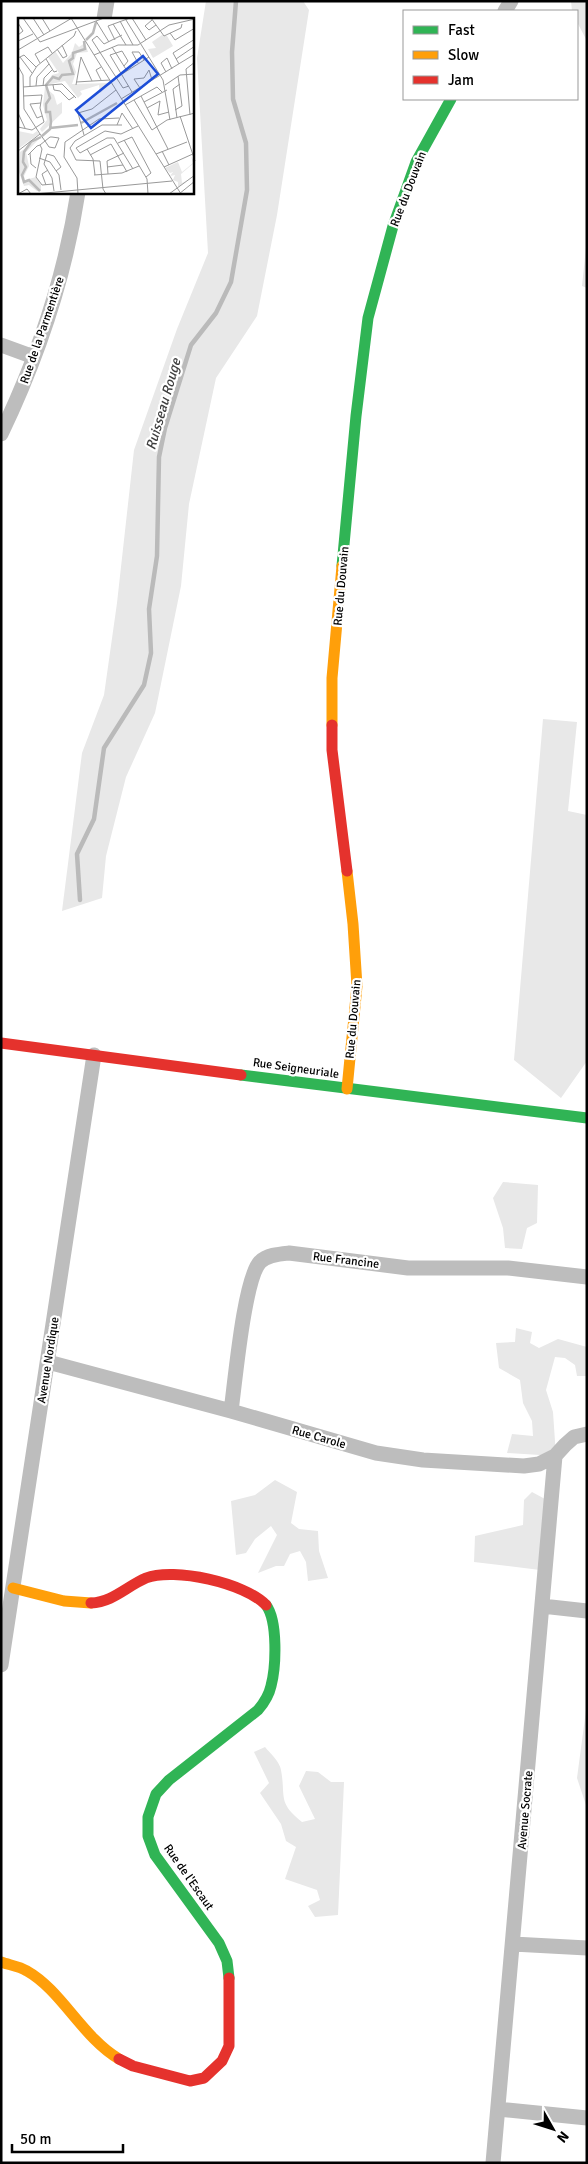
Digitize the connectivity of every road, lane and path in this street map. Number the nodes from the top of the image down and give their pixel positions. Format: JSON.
{"nodes":[{"id":1,"x":107,"y":1,"type":"edge"},
{"id":2,"x":104,"y":18,"type":"edge"},
{"id":3,"x":450,"y":100,"type":"edge"},
{"id":4,"x":78,"y":194,"type":"edge"},
{"id":5,"x":1,"y":345,"type":"edge"},
{"id":6,"x":34,"y":358,"type":"junction"},
{"id":7,"x":1,"y":434,"type":"edge"},
{"id":8,"x":1,"y":1043,"type":"edge"},
{"id":9,"x":94,"y":1055,"type":"junction"},
{"id":10,"x":347,"y":1089,"type":"junction"},
{"id":11,"x":587,"y":1118,"type":"edge"},
{"id":12,"x":587,"y":1277,"type":"edge"},
{"id":13,"x":48,"y":1362,"type":"junction"},
{"id":14,"x":230,"y":1411,"type":"junction"},
{"id":15,"x":587,"y":1434,"type":"edge"},
{"id":16,"x":555,"y":1456,"type":"junction"},
{"id":17,"x":13,"y":1588,"type":"junction"},
{"id":18,"x":542,"y":1606,"type":"junction"},
{"id":19,"x":587,"y":1611,"type":"edge"},
{"id":20,"x":1,"y":1665,"type":"edge"},
{"id":21,"x":513,"y":1944,"type":"junction"},
{"id":22,"x":587,"y":1948,"type":"edge"},
{"id":23,"x":1,"y":1962,"type":"edge"},
{"id":24,"x":498,"y":2109,"type":"junction"},
{"id":25,"x":587,"y":2118,"type":"edge"},
{"id":26,"x":493,"y":2163,"type":"edge"}],
"edges":[{"from":1,"to":2,"type":"street"},
{"from":3,"to":10,"type":"street","name":"Rue du Douvain"},
{"from":4,"to":6,"type":"street","name":"Rue de la Parmentière"},
{"from":5,"to":6,"type":"street"},
{"from":6,"to":7,"type":"street","name":"Rue de la Parmentière"},
{"from":8,"to":9,"type":"street","name":"Rue Seigneuriale"},
{"from":9,"to":10,"type":"street","name":"Rue Seigneuriale"},
{"from":9,"to":13,"type":"street","name":"Avenue Nordique"},
{"from":10,"to":11,"type":"street","name":"Rue Seigneuriale"},
{"from":12,"to":14,"type":"street","name":"Rue Francine"},
{"from":13,"to":14,"type":"street","name":"Rue Carole"},
{"from":13,"to":17,"type":"street","name":"Avenue Nordique"},
{"from":14,"to":16,"type":"street","name":"Rue Carole"},
{"from":15,"to":16,"type":"street","name":"Rue Carole"},
{"from":16,"to":18,"type":"street","name":"Avenue Socrate"},
{"from":17,"to":20,"type":"street","name":"Avenue Nordique"},
{"from":17,"to":23,"type":"street","name":"Rue de l'Escaut"},
{"from":18,"to":19,"type":"street"},
{"from":18,"to":21,"type":"street","name":"Avenue Socrate"},
{"from":21,"to":22,"type":"street"},
{"from":21,"to":24,"type":"street","name":"Avenue Socrate"},
{"from":24,"to":25,"type":"street"},
{"from":24,"to":26,"type":"street","name":"Avenue Socrate"}]}
